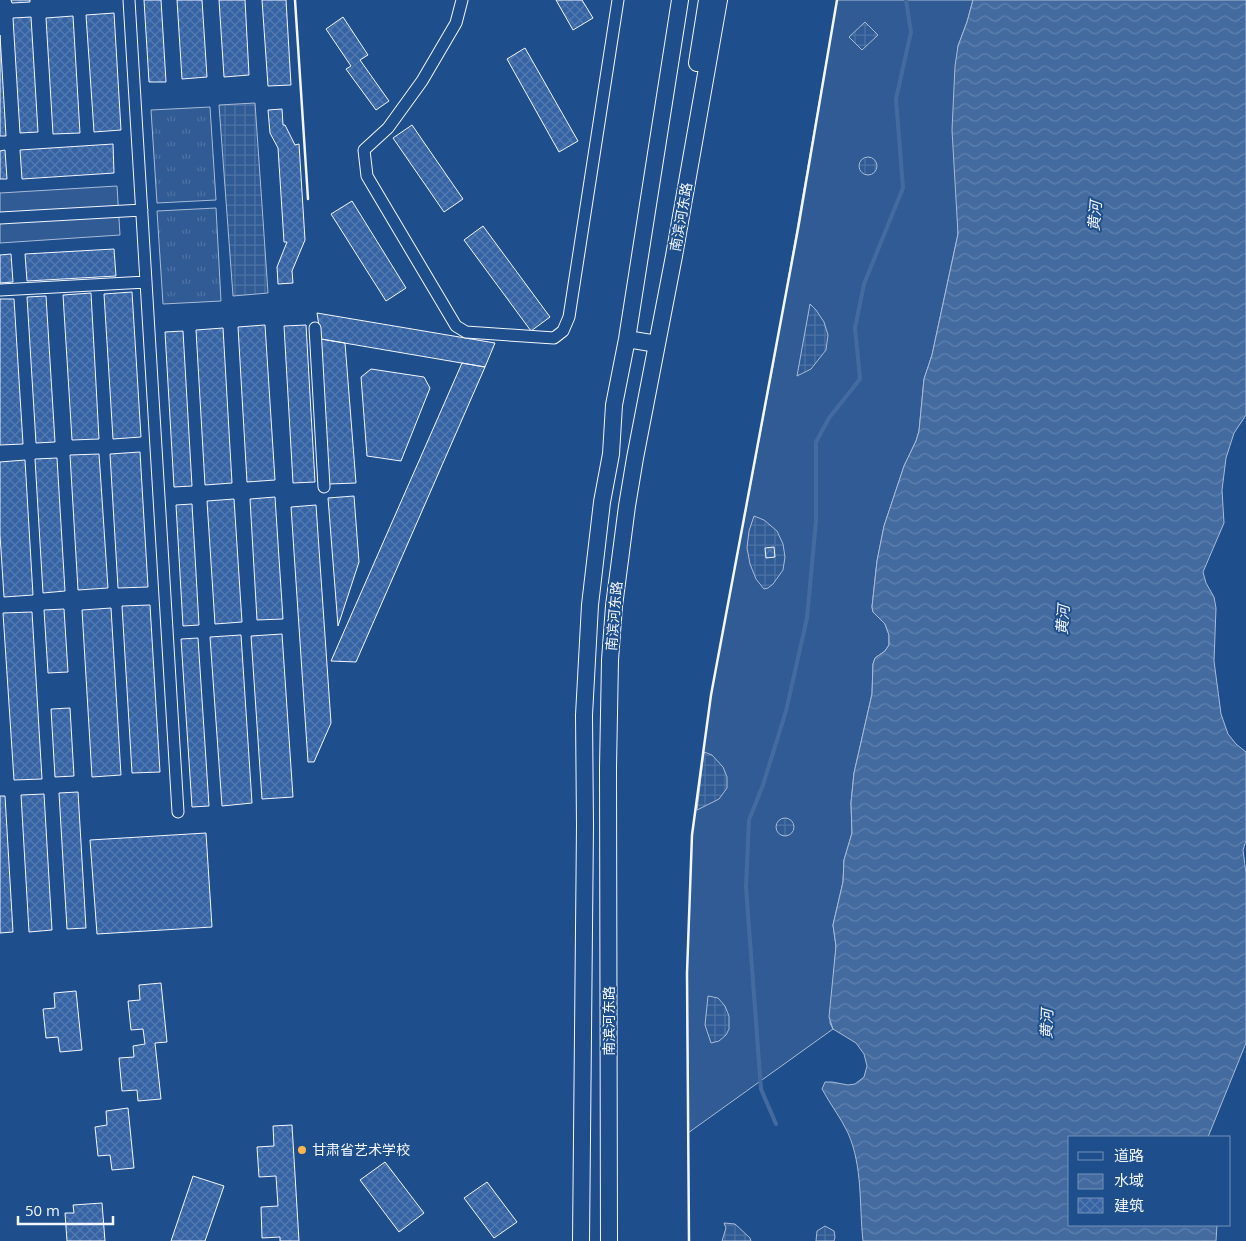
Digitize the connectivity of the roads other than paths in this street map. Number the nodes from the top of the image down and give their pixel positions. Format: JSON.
{"nodes":[{"id":1,"x":129,"y":0,"type":"edge"},
{"id":2,"x":462,"y":0,"type":"edge"},
{"id":3,"x":618,"y":0,"type":"edge"},
{"id":4,"x":680,"y":0,"type":"edge"},
{"id":5,"x":707,"y":0,"type":"edge"},
{"id":6,"x":719,"y":0,"type":"edge"},
{"id":7,"x":142,"y":210,"type":"junction"},
{"id":8,"x":0,"y":218,"type":"edge"},
{"id":9,"x":674,"y":256,"type":"junction"},
{"id":10,"x":146,"y":282,"type":"junction"},
{"id":11,"x":0,"y":290,"type":"edge"},
{"id":12,"x":315,"y":328,"type":"dead end"},
{"id":13,"x":627,"y":339,"type":"junction"},
{"id":14,"x":657,"y":344,"type":"junction"},
{"id":15,"x":324,"y":488,"type":"dead end"},
{"id":16,"x":178,"y":812,"type":"dead end"},
{"id":17,"x":581,"y":1241,"type":"edge"},
{"id":18,"x":609,"y":1241,"type":"edge"}],
"edges":[{"from":1,"to":7,"type":"street"},
{"from":2,"to":3,"type":"street"},
{"from":4,"to":13,"type":"main road","name":"南滨河东路"},
{"from":5,"to":9,"type":"main road"},
{"from":6,"to":9,"type":"main road","name":"南滨河东路"},
{"from":7,"to":8,"type":"street"},
{"from":7,"to":10,"type":"street"},
{"from":9,"to":14,"type":"main road","name":"南滨河东路"},
{"from":10,"to":11,"type":"street"},
{"from":10,"to":16,"type":"street"},
{"from":12,"to":15,"type":"street"},
{"from":13,"to":14,"type":"main road"},
{"from":13,"to":17,"type":"main road","name":"南滨河东路"},
{"from":14,"to":18,"type":"main road","name":"南滨河东路"}]}
